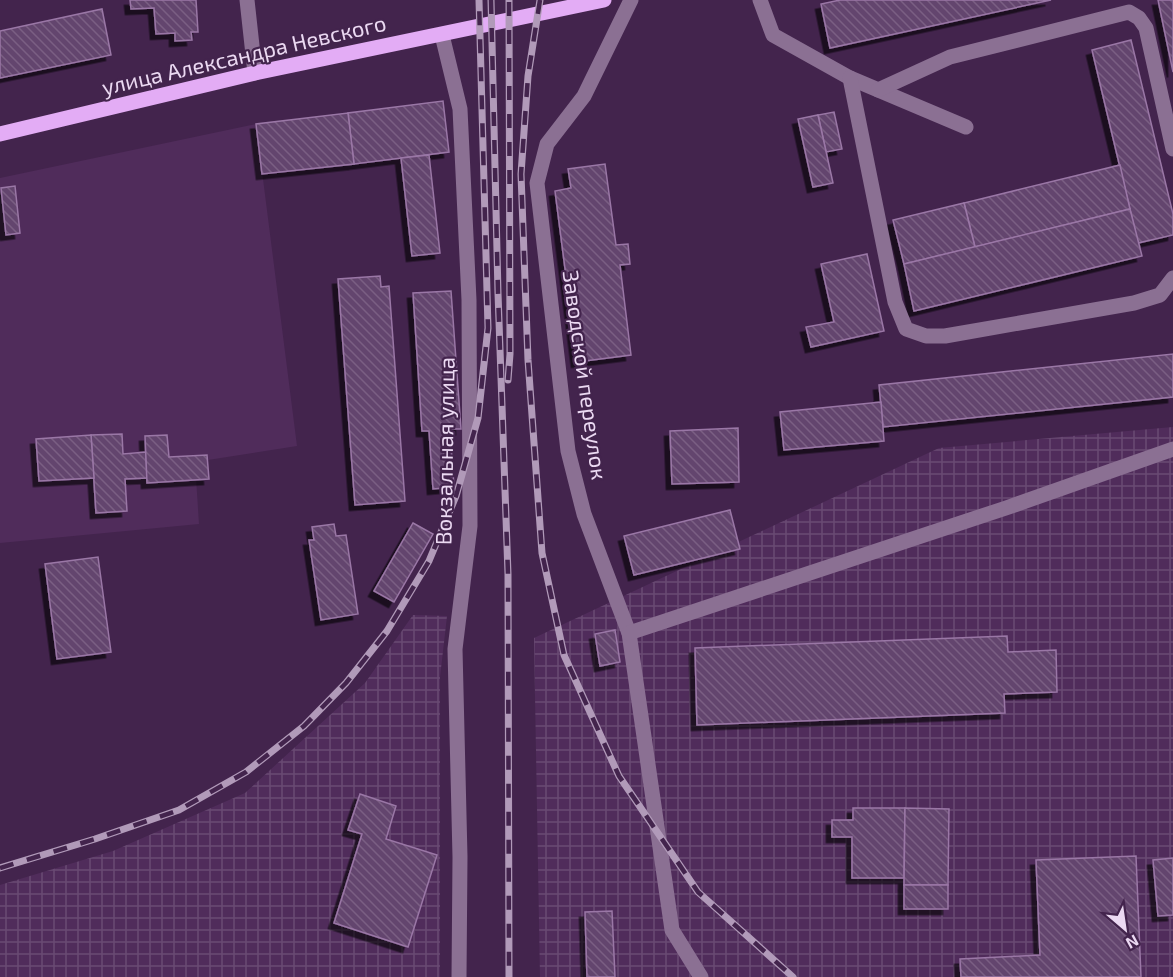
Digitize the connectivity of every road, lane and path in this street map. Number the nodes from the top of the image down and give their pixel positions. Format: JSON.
{"nodes":[{"id":1,"x":247,"y":0,"type":"edge"},
{"id":2,"x":604,"y":0,"type":"edge"},
{"id":3,"x":631,"y":0,"type":"edge"},
{"id":4,"x":760,"y":0,"type":"edge"},
{"id":5,"x":442,"y":35,"type":"junction"},
{"id":6,"x":255,"y":73,"type":"junction"},
{"id":7,"x":850,"y":78,"type":"junction"},
{"id":8,"x":879,"y":90,"type":"junction"},
{"id":9,"x":966,"y":127,"type":"dead end"},
{"id":10,"x":0,"y":134,"type":"edge"},
{"id":11,"x":1173,"y":149,"type":"edge"},
{"id":12,"x":1173,"y":278,"type":"edge"},
{"id":13,"x":1173,"y":449,"type":"edge"},
{"id":14,"x":629,"y":633,"type":"junction"},
{"id":15,"x":459,"y":977,"type":"edge"},
{"id":16,"x":701,"y":977,"type":"edge"}],
"edges":[{"from":1,"to":6,"type":"street"},
{"from":2,"to":5,"type":"main road","name":"улица Александра Невского"},
{"from":3,"to":14,"type":"street","name":"Заводской переулок"},
{"from":4,"to":7,"type":"street"},
{"from":5,"to":6,"type":"main road","name":"улица Александра Невского"},
{"from":5,"to":15,"type":"street","name":"Вокзальная улица"},
{"from":6,"to":10,"type":"main road","name":"улица Александра Невского"},
{"from":7,"to":8,"type":"street"},
{"from":7,"to":12,"type":"street"},
{"from":8,"to":9,"type":"street"},
{"from":8,"to":11,"type":"street"},
{"from":13,"to":14,"type":"street"},
{"from":14,"to":16,"type":"street","name":"Заводской переулок"}]}
